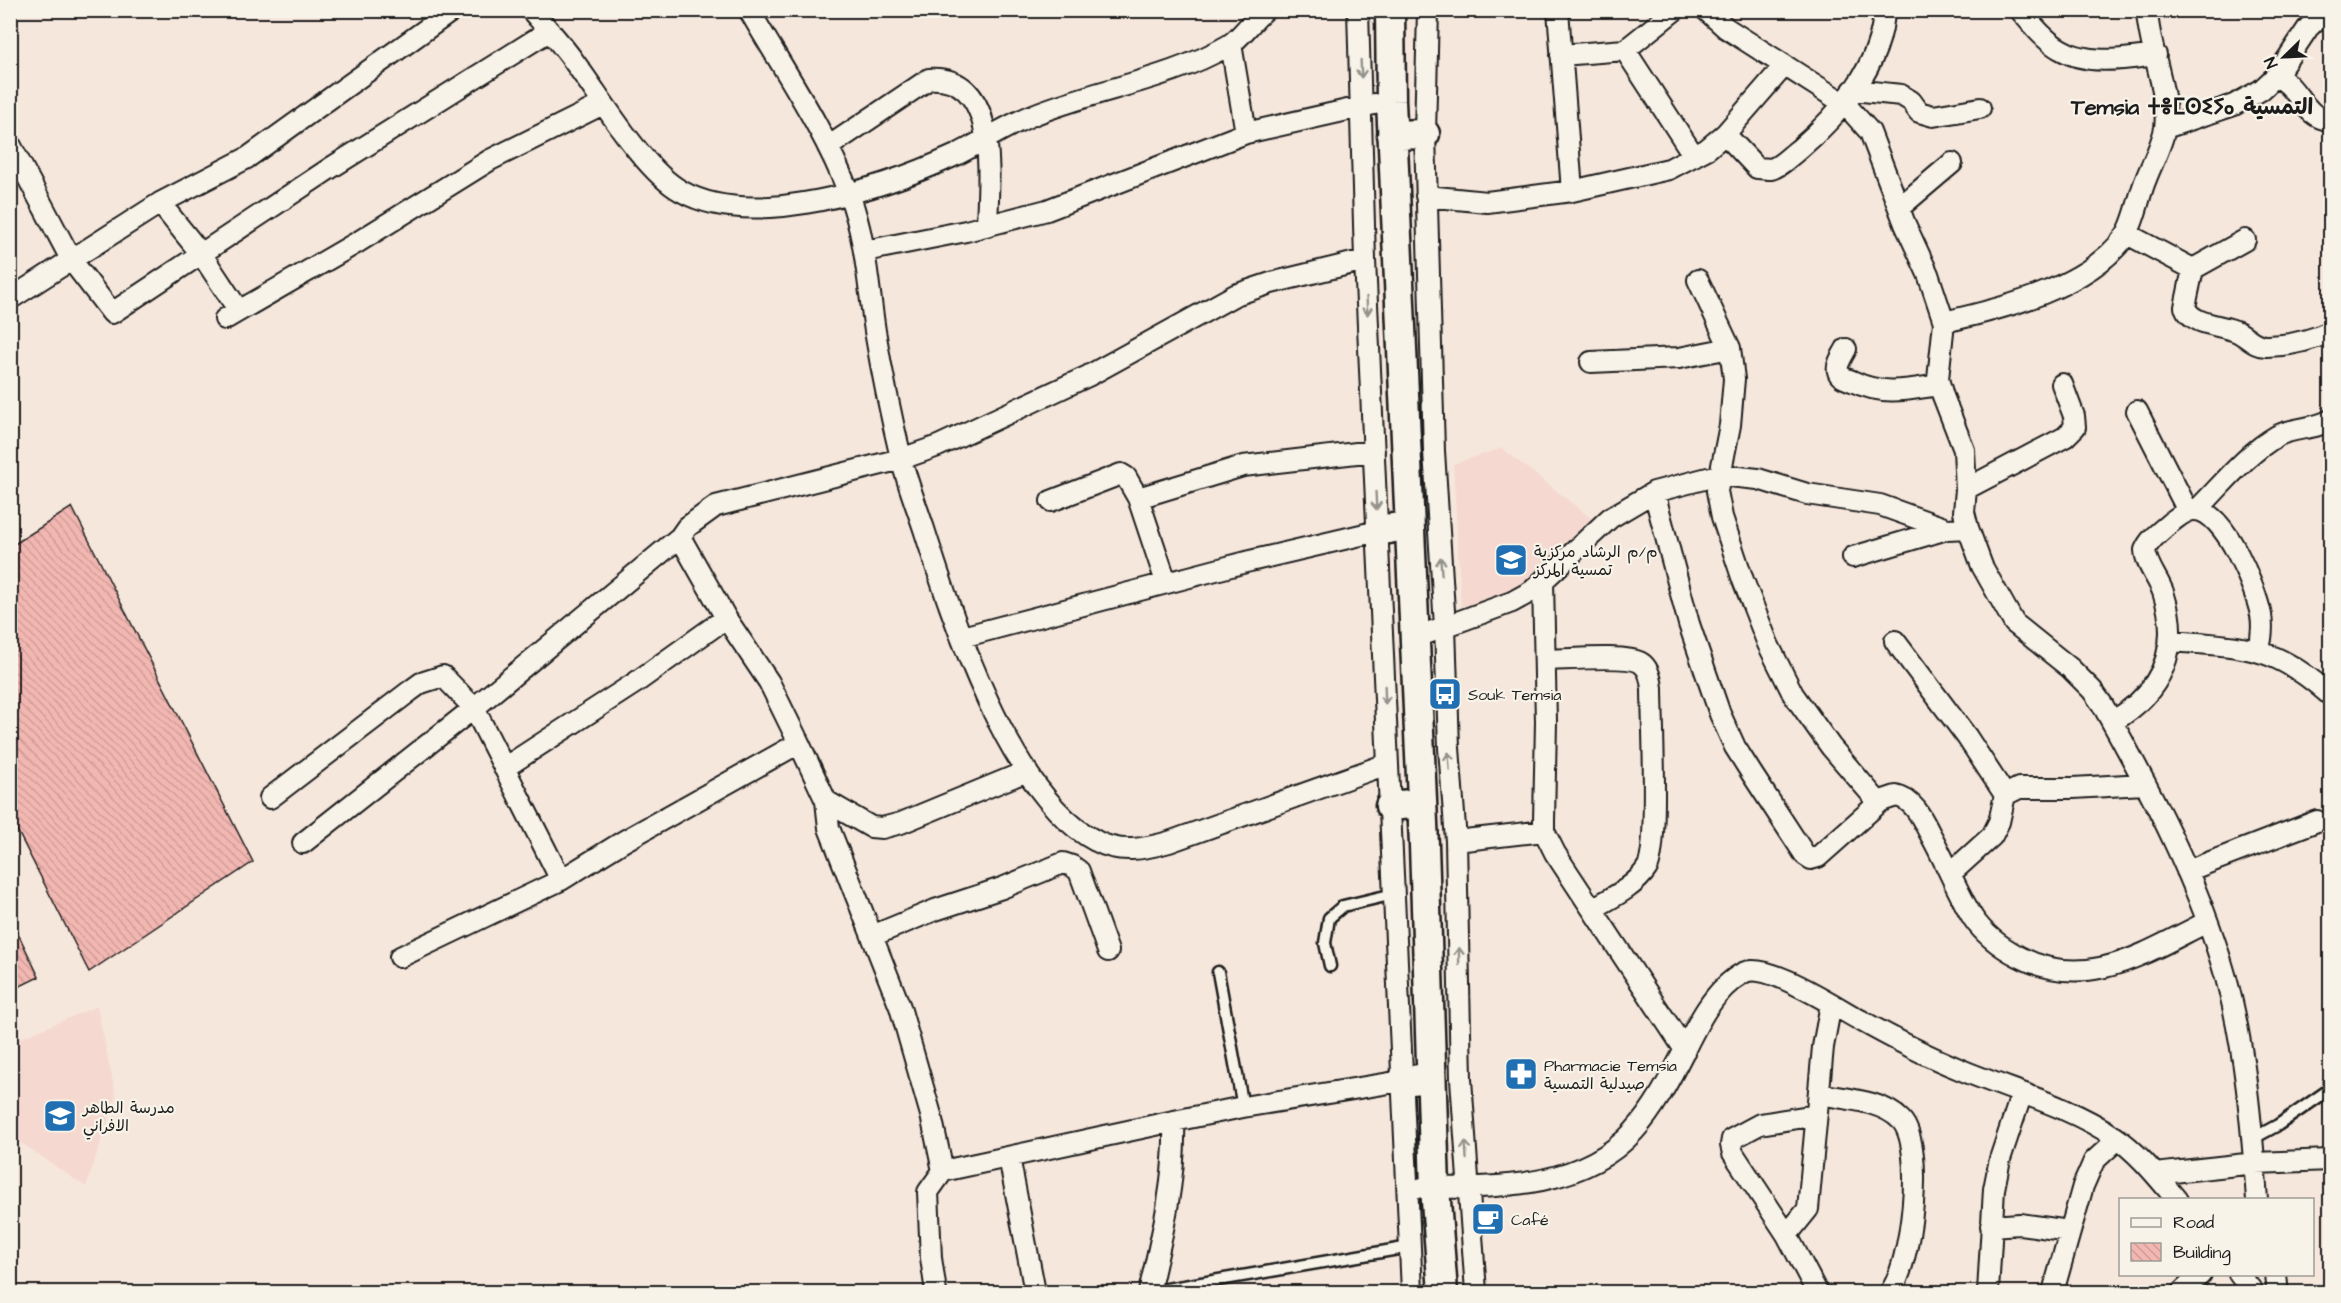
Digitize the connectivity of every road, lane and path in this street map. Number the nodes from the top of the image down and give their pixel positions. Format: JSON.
{"nodes":[{"id":1,"x":453,"y":10,"type":"edge"},
{"id":2,"x":531,"y":10,"type":"edge"},
{"id":3,"x":749,"y":10,"type":"edge"},
{"id":4,"x":1265,"y":10,"type":"edge"},
{"id":5,"x":1358,"y":10,"type":"edge"},
{"id":6,"x":1390,"y":10,"type":"edge"},
{"id":7,"x":1428,"y":10,"type":"edge"},
{"id":8,"x":1558,"y":10,"type":"edge"},
{"id":9,"x":1675,"y":10,"type":"edge"},
{"id":10,"x":1706,"y":10,"type":"edge"},
{"id":11,"x":1884,"y":10,"type":"edge"},
{"id":12,"x":2020,"y":10,"type":"edge"},
{"id":13,"x":2147,"y":10,"type":"edge"},
{"id":14,"x":2326,"y":10,"type":"edge"},
{"id":15,"x":549,"y":31,"type":"junction"},
{"id":16,"x":1231,"y":44,"type":"junction"},
{"id":17,"x":1625,"y":50,"type":"junction"},
{"id":18,"x":1561,"y":55,"type":"junction"},
{"id":19,"x":2156,"y":55,"type":"junction"},
{"id":20,"x":1784,"y":66,"type":"junction"},
{"id":21,"x":2276,"y":76,"type":"junction"},
{"id":22,"x":1849,"y":97,"type":"junction"},
{"id":23,"x":1391,"y":101,"type":"junction"},
{"id":24,"x":603,"y":104,"type":"junction"},
{"id":25,"x":1362,"y":106,"type":"junction"},
{"id":26,"x":1980,"y":108,"type":"dead end"},
{"id":27,"x":2331,"y":120,"type":"edge"},
{"id":28,"x":2165,"y":128,"type":"junction"},
{"id":29,"x":1246,"y":133,"type":"junction"},
{"id":30,"x":1425,"y":134,"type":"junction"},
{"id":31,"x":1725,"y":134,"type":"junction"},
{"id":32,"x":1392,"y":135,"type":"junction"},
{"id":33,"x":988,"y":138,"type":"junction"},
{"id":34,"x":10,"y":144,"type":"edge"},
{"id":35,"x":828,"y":147,"type":"junction"},
{"id":36,"x":1694,"y":156,"type":"junction"},
{"id":37,"x":1952,"y":163,"type":"dead end"},
{"id":38,"x":1572,"y":191,"type":"junction"},
{"id":39,"x":849,"y":195,"type":"junction"},
{"id":40,"x":1426,"y":196,"type":"junction"},
{"id":41,"x":160,"y":203,"type":"junction"},
{"id":42,"x":1899,"y":208,"type":"junction"},
{"id":43,"x":987,"y":226,"type":"junction"},
{"id":44,"x":2127,"y":234,"type":"junction"},
{"id":45,"x":2245,"y":240,"type":"dead end"},
{"id":46,"x":865,"y":251,"type":"junction"},
{"id":47,"x":202,"y":255,"type":"junction"},
{"id":48,"x":1365,"y":260,"type":"junction"},
{"id":49,"x":72,"y":261,"type":"junction"},
{"id":50,"x":2193,"y":269,"type":"junction"},
{"id":51,"x":1698,"y":280,"type":"dead end"},
{"id":52,"x":10,"y":299,"type":"edge"},
{"id":53,"x":1944,"y":322,"type":"junction"},
{"id":54,"x":2331,"y":332,"type":"edge"},
{"id":55,"x":1730,"y":348,"type":"junction"},
{"id":56,"x":1846,"y":349,"type":"dead end"},
{"id":57,"x":1591,"y":362,"type":"dead end"},
{"id":58,"x":2062,"y":384,"type":"dead end"},
{"id":59,"x":1939,"y":385,"type":"junction"},
{"id":60,"x":2137,"y":411,"type":"dead end"},
{"id":61,"x":2331,"y":420,"type":"edge"},
{"id":62,"x":1374,"y":451,"type":"junction"},
{"id":63,"x":902,"y":459,"type":"junction"},
{"id":64,"x":1719,"y":475,"type":"junction"},
{"id":65,"x":1966,"y":489,"type":"junction"},
{"id":66,"x":1654,"y":492,"type":"junction"},
{"id":67,"x":1138,"y":498,"type":"junction"},
{"id":68,"x":1051,"y":501,"type":"dead end"},
{"id":69,"x":2193,"y":511,"type":"junction"},
{"id":70,"x":1408,"y":525,"type":"junction"},
{"id":71,"x":1968,"y":528,"type":"junction"},
{"id":72,"x":1947,"y":529,"type":"junction"},
{"id":73,"x":1378,"y":531,"type":"junction"},
{"id":74,"x":680,"y":537,"type":"junction"},
{"id":75,"x":1853,"y":556,"type":"dead end"},
{"id":76,"x":1166,"y":582,"type":"junction"},
{"id":77,"x":1543,"y":582,"type":"junction"},
{"id":78,"x":726,"y":618,"type":"junction"},
{"id":79,"x":1445,"y":627,"type":"junction"},
{"id":80,"x":962,"y":637,"type":"junction"},
{"id":81,"x":1414,"y":638,"type":"junction"},
{"id":82,"x":1895,"y":641,"type":"dead end"},
{"id":83,"x":2171,"y":641,"type":"junction"},
{"id":84,"x":2258,"y":651,"type":"junction"},
{"id":85,"x":1545,"y":660,"type":"junction"},
{"id":86,"x":2331,"y":695,"type":"edge"},
{"id":87,"x":474,"y":708,"type":"junction"},
{"id":88,"x":2112,"y":722,"type":"junction"},
{"id":89,"x":799,"y":743,"type":"junction"},
{"id":90,"x":1387,"y":764,"type":"junction"},
{"id":91,"x":504,"y":768,"type":"junction"},
{"id":92,"x":1027,"y":771,"type":"junction"},
{"id":93,"x":2144,"y":784,"type":"junction"},
{"id":94,"x":2006,"y":795,"type":"junction"},
{"id":95,"x":270,"y":798,"type":"dead end"},
{"id":96,"x":826,"y":801,"type":"junction"},
{"id":97,"x":1422,"y":803,"type":"junction"},
{"id":98,"x":1880,"y":803,"type":"junction"},
{"id":99,"x":1390,"y":806,"type":"junction"},
{"id":100,"x":2317,"y":821,"type":"dead end"},
{"id":101,"x":1544,"y":831,"type":"junction"},
{"id":102,"x":1456,"y":841,"type":"junction"},
{"id":103,"x":303,"y":843,"type":"dead end"},
{"id":104,"x":2187,"y":871,"type":"junction"},
{"id":105,"x":1950,"y":874,"type":"junction"},
{"id":106,"x":561,"y":880,"type":"junction"},
{"id":107,"x":1394,"y":894,"type":"junction"},
{"id":108,"x":1592,"y":909,"type":"junction"},
{"id":109,"x":2207,"y":922,"type":"junction"},
{"id":110,"x":872,"y":936,"type":"junction"},
{"id":111,"x":1107,"y":951,"type":"dead end"},
{"id":112,"x":400,"y":957,"type":"dead end"},
{"id":113,"x":1330,"y":966,"type":"dead end"},
{"id":114,"x":1218,"y":972,"type":"dead end"},
{"id":115,"x":1830,"y":1004,"type":"junction"},
{"id":116,"x":1684,"y":1050,"type":"junction"},
{"id":117,"x":1430,"y":1078,"type":"junction"},
{"id":118,"x":1402,"y":1081,"type":"junction"},
{"id":119,"x":2331,"y":1089,"type":"edge"},
{"id":120,"x":2022,"y":1093,"type":"junction"},
{"id":121,"x":1819,"y":1094,"type":"junction"},
{"id":122,"x":1243,"y":1107,"type":"junction"},
{"id":123,"x":1816,"y":1115,"type":"junction"},
{"id":124,"x":1174,"y":1121,"type":"junction"},
{"id":125,"x":2118,"y":1139,"type":"junction"},
{"id":126,"x":2252,"y":1139,"type":"junction"},
{"id":127,"x":1009,"y":1157,"type":"junction"},
{"id":128,"x":2331,"y":1160,"type":"edge"},
{"id":129,"x":2255,"y":1163,"type":"junction"},
{"id":130,"x":943,"y":1171,"type":"junction"},
{"id":131,"x":2155,"y":1174,"type":"junction"},
{"id":132,"x":1469,"y":1187,"type":"junction"},
{"id":133,"x":1421,"y":1188,"type":"junction"},
{"id":134,"x":2175,"y":1198,"type":"edge"},
{"id":135,"x":2257,"y":1198,"type":"edge"},
{"id":136,"x":1991,"y":1226,"type":"junction"},
{"id":137,"x":2069,"y":1231,"type":"junction"},
{"id":138,"x":1787,"y":1234,"type":"junction"},
{"id":139,"x":1410,"y":1247,"type":"junction"},
{"id":140,"x":2200,"y":1276,"type":"edge"},
{"id":141,"x":2240,"y":1276,"type":"edge"},
{"id":142,"x":2276,"y":1276,"type":"edge"},
{"id":143,"x":1149,"y":1292,"type":"edge"},
{"id":144,"x":936,"y":1293,"type":"edge"},
{"id":145,"x":1035,"y":1293,"type":"edge"},
{"id":146,"x":1412,"y":1293,"type":"edge"},
{"id":147,"x":1443,"y":1293,"type":"edge"},
{"id":148,"x":1476,"y":1293,"type":"edge"},
{"id":149,"x":1817,"y":1293,"type":"edge"},
{"id":150,"x":1890,"y":1293,"type":"edge"},
{"id":151,"x":1988,"y":1293,"type":"edge"},
{"id":152,"x":2053,"y":1293,"type":"edge"},
{"id":153,"x":2182,"y":1293,"type":"edge"},
{"id":154,"x":2253,"y":1293,"type":"edge"},
{"id":155,"x":2276,"y":1293,"type":"edge"}],
"edges":[{"from":1,"to":41,"type":"street"},
{"from":2,"to":15,"type":"street"},
{"from":3,"to":35,"type":"street"},
{"from":4,"to":16,"type":"street"},
{"from":5,"to":25,"type":"street","one_way":true},
{"from":6,"to":23,"type":"main road"},
{"from":7,"to":30,"type":"street"},
{"from":8,"to":18,"type":"street"},
{"from":9,"to":17,"type":"street"},
{"from":10,"to":20,"type":"street"},
{"from":11,"to":22,"type":"street"},
{"from":12,"to":19,"type":"street"},
{"from":13,"to":19,"type":"street"},
{"from":14,"to":21,"type":"street"},
{"from":15,"to":24,"type":"street"},
{"from":15,"to":47,"type":"street"},
{"from":16,"to":29,"type":"street"},
{"from":16,"to":33,"type":"street"},
{"from":17,"to":18,"type":"street"},
{"from":17,"to":36,"type":"street"},
{"from":18,"to":38,"type":"street"},
{"from":19,"to":28,"type":"street"},
{"from":20,"to":22,"type":"street"},
{"from":20,"to":31,"type":"street"},
{"from":21,"to":27,"type":"street"},
{"from":21,"to":28,"type":"street"},
{"from":22,"to":26,"type":"street"},
{"from":22,"to":31,"type":"street"},
{"from":22,"to":42,"type":"street"},
{"from":23,"to":25,"type":"street"},
{"from":23,"to":32,"type":"main road"},
{"from":24,"to":39,"type":"street"},
{"from":24,"to":47,"type":"street"},
{"from":25,"to":29,"type":"street"},
{"from":25,"to":48,"type":"street"},
{"from":28,"to":44,"type":"street"},
{"from":29,"to":43,"type":"street"},
{"from":30,"to":32,"type":"main road"},
{"from":30,"to":40,"type":"street"},
{"from":31,"to":36,"type":"street"},
{"from":32,"to":70,"type":"main road"},
{"from":33,"to":35,"type":"street"},
{"from":33,"to":39,"type":"street"},
{"from":33,"to":43,"type":"street"},
{"from":34,"to":49,"type":"street"},
{"from":35,"to":39,"type":"street"},
{"from":36,"to":38,"type":"street"},
{"from":37,"to":42,"type":"street"},
{"from":38,"to":40,"type":"street"},
{"from":39,"to":46,"type":"street"},
{"from":79,"to":40,"type":"street","one_way":true},
{"from":41,"to":47,"type":"street"},
{"from":41,"to":49,"type":"street"},
{"from":42,"to":53,"type":"street"},
{"from":43,"to":46,"type":"street"},
{"from":44,"to":50,"type":"street"},
{"from":44,"to":53,"type":"street"},
{"from":45,"to":50,"type":"street"},
{"from":46,"to":63,"type":"street"},
{"from":47,"to":49,"type":"street"},
{"from":48,"to":62,"type":"street","one_way":true},
{"from":48,"to":63,"type":"street"},
{"from":49,"to":52,"type":"street"},
{"from":50,"to":54,"type":"street"},
{"from":51,"to":55,"type":"street"},
{"from":53,"to":59,"type":"street"},
{"from":55,"to":57,"type":"street"},
{"from":55,"to":64,"type":"street"},
{"from":56,"to":59,"type":"street"},
{"from":58,"to":65,"type":"street"},
{"from":59,"to":65,"type":"street"},
{"from":60,"to":69,"type":"street"},
{"from":61,"to":69,"type":"street"},
{"from":62,"to":67,"type":"street"},
{"from":62,"to":73,"type":"street","one_way":true},
{"from":63,"to":74,"type":"street"},
{"from":63,"to":80,"type":"street"},
{"from":64,"to":66,"type":"street"},
{"from":64,"to":72,"type":"street"},
{"from":64,"to":98,"type":"street"},
{"from":65,"to":71,"type":"street"},
{"from":66,"to":77,"type":"street"},
{"from":66,"to":98,"type":"street"},
{"from":67,"to":68,"type":"street"},
{"from":67,"to":76,"type":"street"},
{"from":69,"to":83,"type":"street"},
{"from":69,"to":84,"type":"street"},
{"from":70,"to":73,"type":"main road"},
{"from":70,"to":81,"type":"main road"},
{"from":71,"to":72,"type":"street"},
{"from":71,"to":88,"type":"street"},
{"from":72,"to":75,"type":"street"},
{"from":73,"to":76,"type":"street"},
{"from":73,"to":90,"type":"street","one_way":true},
{"from":74,"to":78,"type":"street"},
{"from":74,"to":87,"type":"street"},
{"from":76,"to":80,"type":"street"},
{"from":77,"to":79,"type":"street"},
{"from":77,"to":85,"type":"street"},
{"from":78,"to":89,"type":"street"},
{"from":78,"to":91,"type":"street"},
{"from":79,"to":81,"type":"street"},
{"from":102,"to":79,"type":"street","one_way":true},
{"from":80,"to":92,"type":"street"},
{"from":81,"to":97,"type":"main road"},
{"from":82,"to":94,"type":"street"},
{"from":83,"to":84,"type":"street"},
{"from":83,"to":88,"type":"street"},
{"from":84,"to":86,"type":"street"},
{"from":85,"to":101,"type":"street"},
{"from":85,"to":108,"type":"street"},
{"from":87,"to":91,"type":"street"},
{"from":87,"to":95,"type":"street"},
{"from":87,"to":103,"type":"street"},
{"from":88,"to":93,"type":"street"},
{"from":89,"to":96,"type":"street"},
{"from":89,"to":106,"type":"street"},
{"from":90,"to":92,"type":"street"},
{"from":90,"to":99,"type":"street"},
{"from":91,"to":106,"type":"street"},
{"from":92,"to":96,"type":"street"},
{"from":93,"to":94,"type":"street"},
{"from":93,"to":104,"type":"street"},
{"from":94,"to":105,"type":"street"},
{"from":96,"to":110,"type":"street"},
{"from":97,"to":99,"type":"main road"},
{"from":97,"to":117,"type":"main road"},
{"from":98,"to":105,"type":"street"},
{"from":99,"to":107,"type":"street"},
{"from":100,"to":104,"type":"street"},
{"from":101,"to":102,"type":"street"},
{"from":101,"to":108,"type":"street"},
{"from":132,"to":102,"type":"street","one_way":true},
{"from":104,"to":109,"type":"street"},
{"from":105,"to":109,"type":"street"},
{"from":106,"to":112,"type":"street"},
{"from":107,"to":113,"type":"lane"},
{"from":107,"to":118,"type":"street"},
{"from":108,"to":116,"type":"street"},
{"from":109,"to":126,"type":"street"},
{"from":110,"to":111,"type":"street"},
{"from":110,"to":130,"type":"street"},
{"from":114,"to":122,"type":"lane"},
{"from":115,"to":116,"type":"street"},
{"from":115,"to":120,"type":"street"},
{"from":115,"to":121,"type":"street"},
{"from":116,"to":132,"type":"street"},
{"from":117,"to":118,"type":"main road"},
{"from":117,"to":133,"type":"main road"},
{"from":118,"to":122,"type":"street"},
{"from":118,"to":133,"type":"street"},
{"from":119,"to":126,"type":"lane"},
{"from":120,"to":125,"type":"street"},
{"from":120,"to":136,"type":"street"},
{"from":121,"to":123,"type":"street"},
{"from":121,"to":150,"type":"street"},
{"from":122,"to":124,"type":"street"},
{"from":123,"to":138,"type":"street"},
{"from":123,"to":138,"type":"street"},
{"from":124,"to":127,"type":"street"},
{"from":124,"to":143,"type":"street"},
{"from":125,"to":131,"type":"street"},
{"from":125,"to":137,"type":"street"},
{"from":126,"to":129,"type":"street"},
{"from":127,"to":130,"type":"street"},
{"from":127,"to":145,"type":"street"},
{"from":128,"to":129,"type":"street"},
{"from":129,"to":131,"type":"street"},
{"from":129,"to":135,"type":"street"},
{"from":130,"to":144,"type":"street"},
{"from":131,"to":134,"type":"street"},
{"from":132,"to":133,"type":"street"},
{"from":132,"to":148,"type":"street"},
{"from":133,"to":139,"type":"street"},
{"from":133,"to":147,"type":"main road"},
{"from":136,"to":137,"type":"street"},
{"from":136,"to":151,"type":"street"},
{"from":137,"to":152,"type":"street"},
{"from":138,"to":149,"type":"street"},
{"from":139,"to":143,"type":"lane"},
{"from":139,"to":146,"type":"street"},
{"from":140,"to":153,"type":"street"},
{"from":141,"to":154,"type":"street"},
{"from":142,"to":155,"type":"street"}]}
